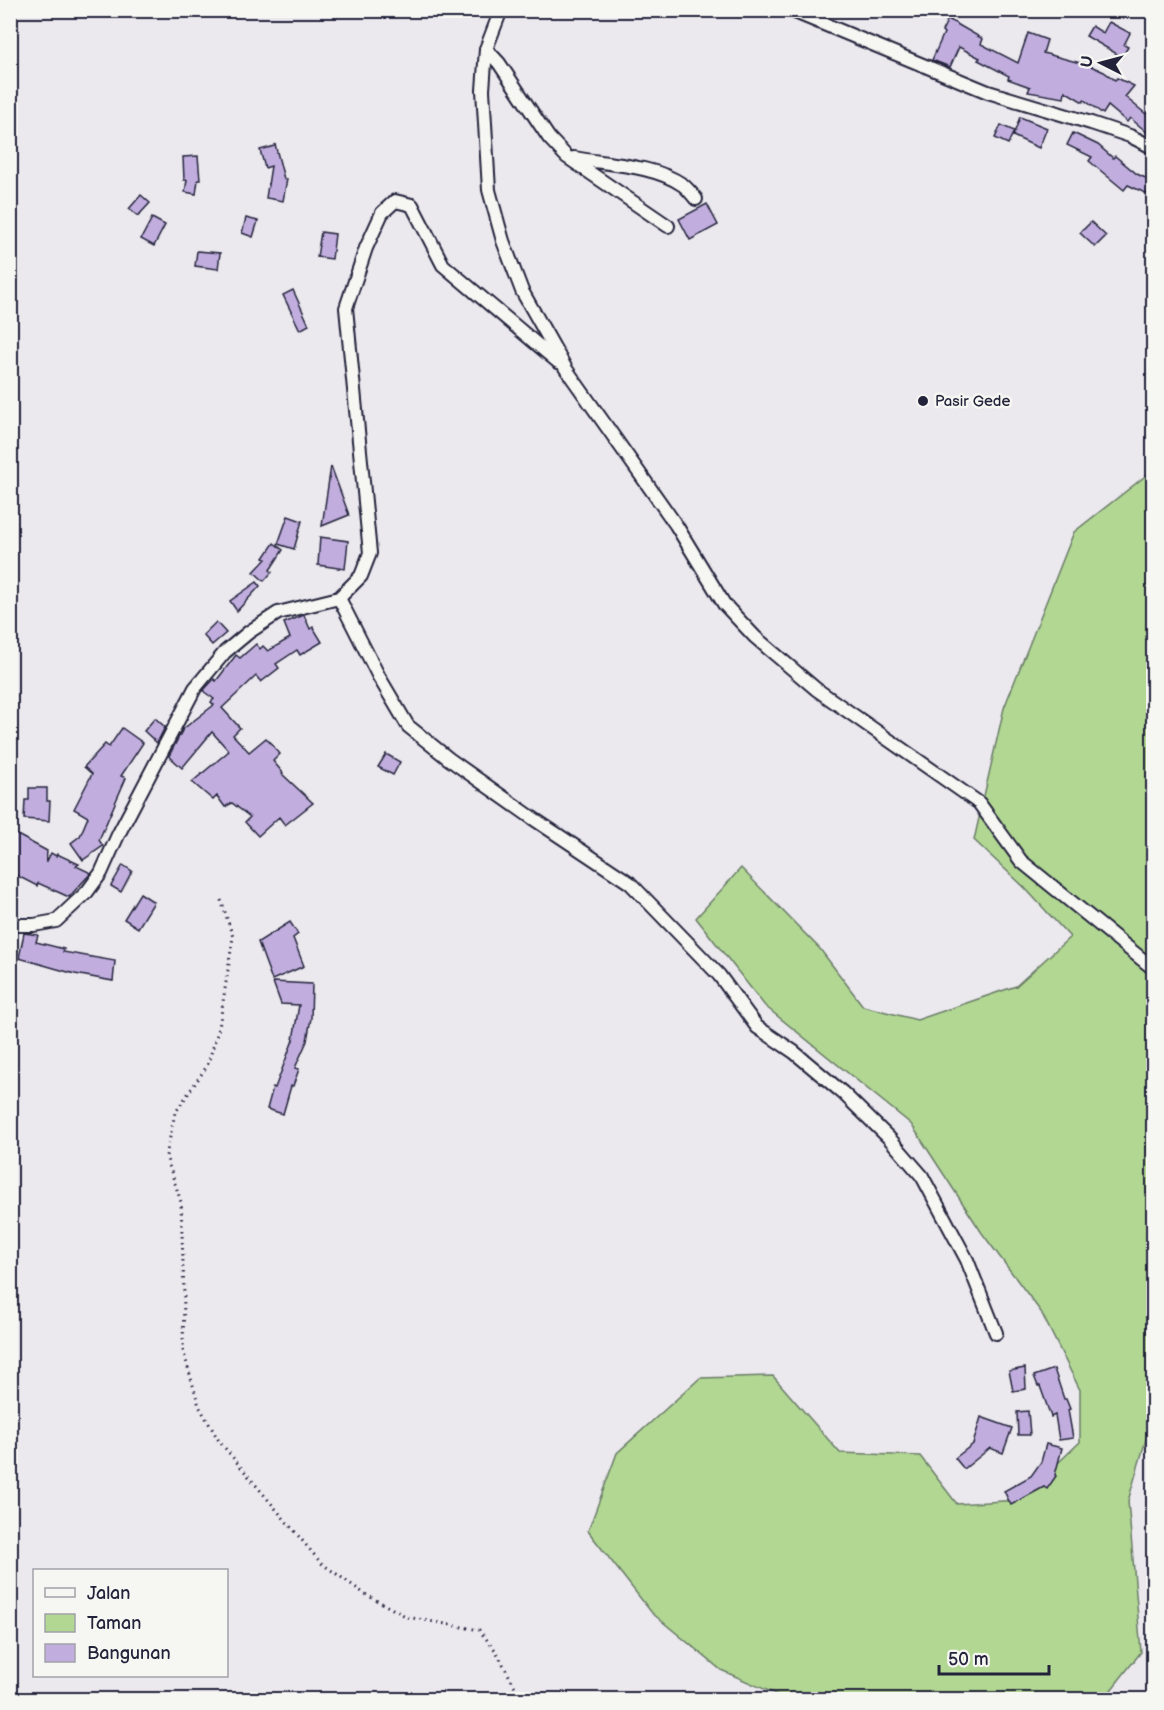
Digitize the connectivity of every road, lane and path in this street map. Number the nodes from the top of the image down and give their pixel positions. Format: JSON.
{"nodes":[{"id":1,"x":501,"y":10,"type":"edge"},
{"id":2,"x":790,"y":10,"type":"edge"},
{"id":3,"x":486,"y":49,"type":"junction"},
{"id":4,"x":1154,"y":148,"type":"edge"},
{"id":5,"x":567,"y":157,"type":"junction"},
{"id":6,"x":696,"y":199,"type":"dead end"},
{"id":7,"x":668,"y":226,"type":"dead end"},
{"id":8,"x":566,"y":369,"type":"junction"},
{"id":9,"x":339,"y":598,"type":"junction"},
{"id":10,"x":221,"y":900,"type":"dead end"},
{"id":11,"x":10,"y":925,"type":"edge"},
{"id":12,"x":1154,"y":969,"type":"edge"},
{"id":13,"x":996,"y":1333,"type":"dead end"},
{"id":14,"x":522,"y":1700,"type":"edge"}],
"edges":[{"from":1,"to":3,"type":"street"},
{"from":2,"to":4,"type":"street"},
{"from":3,"to":5,"type":"street"},
{"from":3,"to":8,"type":"street"},
{"from":5,"to":6,"type":"street"},
{"from":5,"to":7,"type":"street"},
{"from":8,"to":9,"type":"street"},
{"from":8,"to":12,"type":"street"},
{"from":9,"to":11,"type":"street"},
{"from":9,"to":13,"type":"street"},
{"from":10,"to":14,"type":"path"}]}
